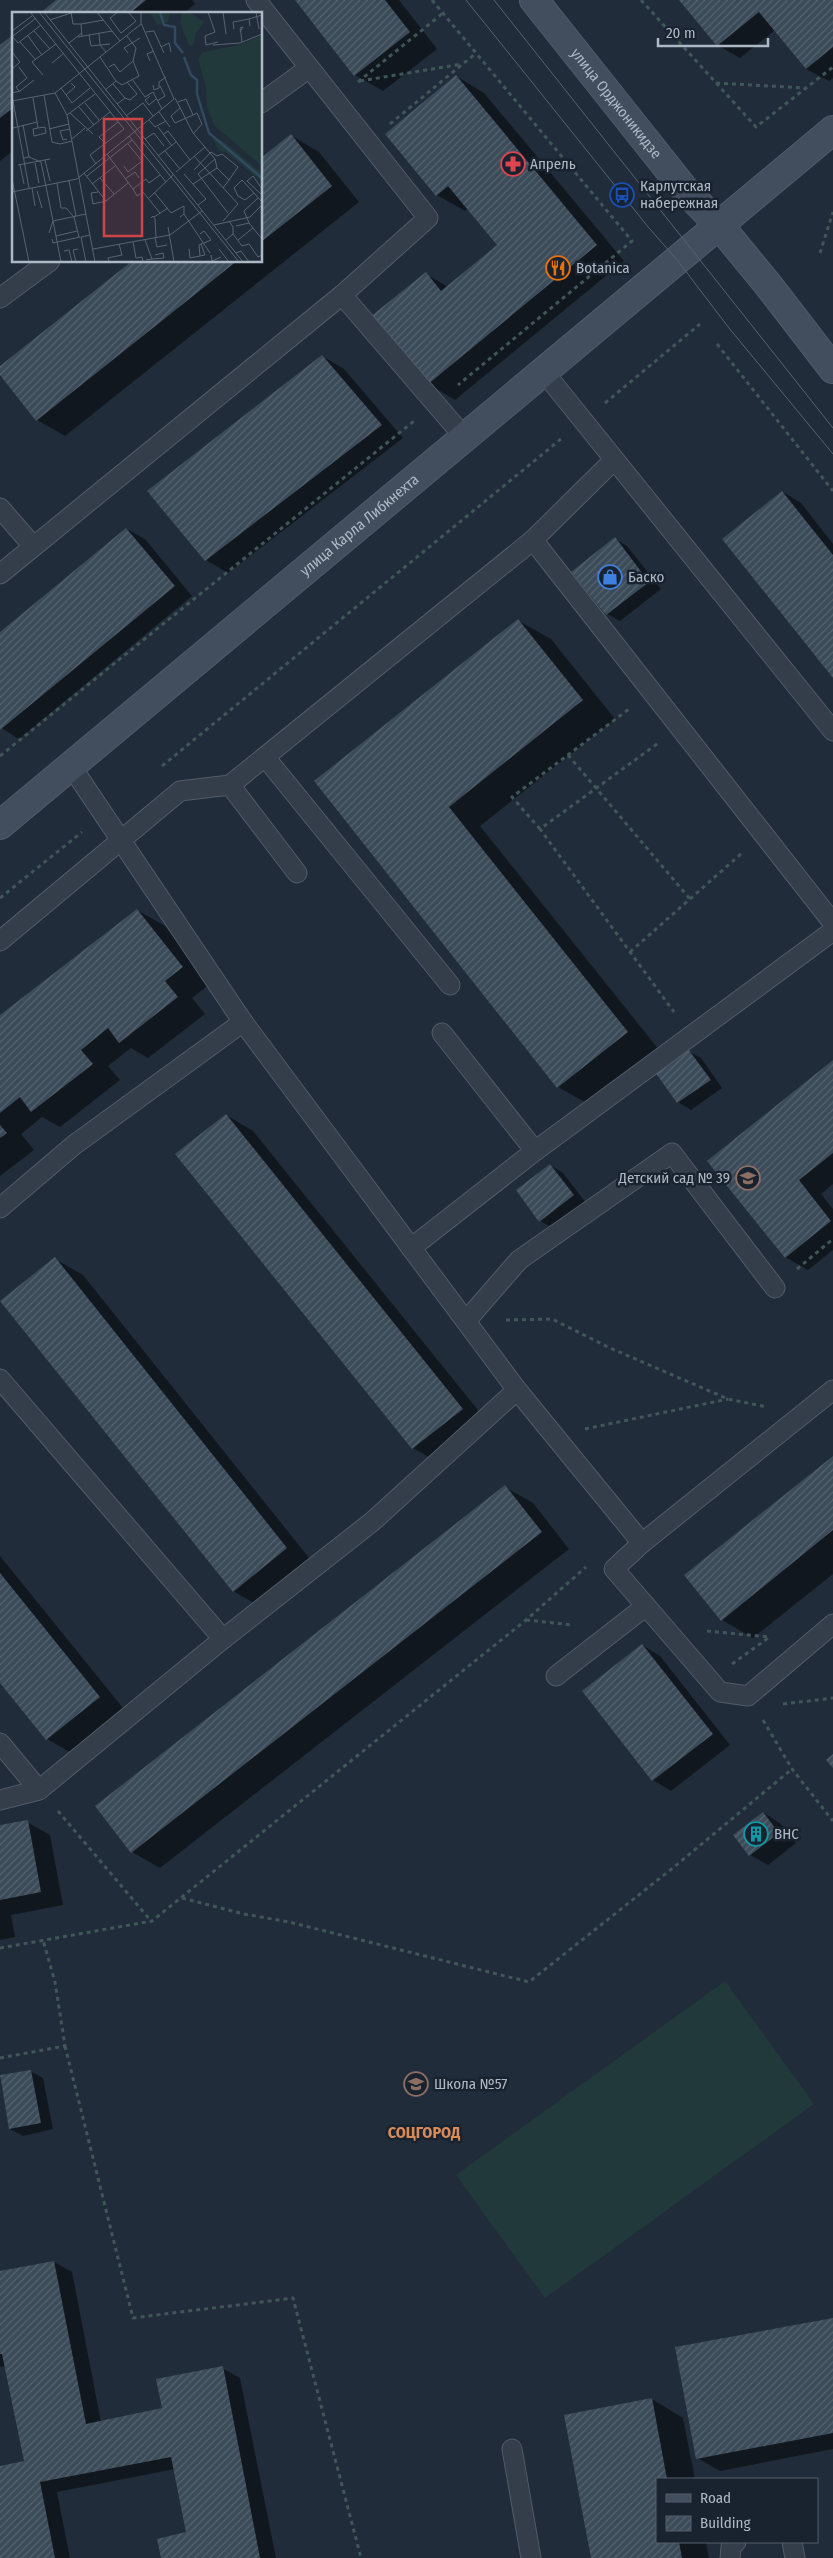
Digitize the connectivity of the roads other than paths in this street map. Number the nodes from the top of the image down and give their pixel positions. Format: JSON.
{"nodes":[{"id":1,"x":256,"y":0,"type":"edge"},
{"id":2,"x":534,"y":0,"type":"edge"},
{"id":3,"x":309,"y":68,"type":"junction"},
{"id":4,"x":262,"y":102,"type":"edge"},
{"id":5,"x":833,"y":130,"type":"edge"},
{"id":6,"x":719,"y":225,"type":"junction"},
{"id":7,"x":49,"y":262,"type":"edge"},
{"id":8,"x":342,"y":295,"type":"junction"},
{"id":9,"x":0,"y":298,"type":"edge"},
{"id":10,"x":833,"y":370,"type":"edge"},
{"id":11,"x":544,"y":372,"type":"junction"},
{"id":12,"x":464,"y":438,"type":"junction"},
{"id":13,"x":614,"y":460,"type":"junction"},
{"id":14,"x":0,"y":508,"type":"edge"},
{"id":15,"x":533,"y":540,"type":"junction"},
{"id":16,"x":33,"y":546,"type":"junction"},
{"id":17,"x":0,"y":574,"type":"edge"},
{"id":18,"x":833,"y":731,"type":"edge"},
{"id":19,"x":265,"y":756,"type":"junction"},
{"id":20,"x":71,"y":766,"type":"junction"},
{"id":21,"x":230,"y":785,"type":"junction"},
{"id":22,"x":0,"y":825,"type":"edge"},
{"id":23,"x":121,"y":841,"type":"junction"},
{"id":24,"x":298,"y":872,"type":"dead end"},
{"id":25,"x":833,"y":923,"type":"edge"},
{"id":26,"x":833,"y":931,"type":"edge"},
{"id":27,"x":0,"y":941,"type":"edge"},
{"id":28,"x":450,"y":985,"type":"dead end"},
{"id":29,"x":243,"y":1022,"type":"junction"},
{"id":30,"x":442,"y":1032,"type":"dead end"},
{"id":31,"x":536,"y":1151,"type":"junction"},
{"id":32,"x":0,"y":1208,"type":"edge"},
{"id":33,"x":411,"y":1248,"type":"junction"},
{"id":34,"x":775,"y":1288,"type":"road end"},
{"id":35,"x":466,"y":1321,"type":"junction"},
{"id":36,"x":0,"y":1380,"type":"edge"},
{"id":37,"x":517,"y":1390,"type":"junction"},
{"id":38,"x":833,"y":1390,"type":"edge"},
{"id":39,"x":642,"y":1543,"type":"junction"},
{"id":40,"x":646,"y":1606,"type":"junction"},
{"id":41,"x":833,"y":1624,"type":"edge"},
{"id":42,"x":223,"y":1639,"type":"junction"},
{"id":43,"x":556,"y":1676,"type":"dead end"},
{"id":44,"x":0,"y":1743,"type":"edge"},
{"id":45,"x":39,"y":1790,"type":"junction"},
{"id":46,"x":0,"y":1800,"type":"edge"},
{"id":47,"x":512,"y":2449,"type":"dead end"},
{"id":48,"x":735,"y":2543,"type":"edge"},
{"id":49,"x":792,"y":2543,"type":"edge"},
{"id":50,"x":531,"y":2558,"type":"edge"},
{"id":51,"x":730,"y":2558,"type":"edge"},
{"id":52,"x":795,"y":2558,"type":"edge"}],
"edges":[{"from":1,"to":3,"type":"lane"},
{"from":2,"to":6,"type":"main road","name":"улица Орджоникидзе"},
{"from":3,"to":4,"type":"lane"},
{"from":3,"to":8,"type":"lane"},
{"from":5,"to":6,"type":"main road","name":"улица Карла Либкнехта"},
{"from":6,"to":10,"type":"main road","name":"улица Орджоникидзе"},
{"from":6,"to":11,"type":"main road","name":"улица Карла Либкнехта"},
{"from":7,"to":9,"type":"lane"},
{"from":8,"to":12,"type":"lane"},
{"from":8,"to":16,"type":"lane"},
{"from":11,"to":12,"type":"main road","name":"улица Карла Либкнехта"},
{"from":11,"to":13,"type":"lane"},
{"from":12,"to":20,"type":"main road","name":"улица Карла Либкнехта"},
{"from":13,"to":15,"type":"lane"},
{"from":13,"to":18,"type":"lane"},
{"from":14,"to":16,"type":"lane"},
{"from":15,"to":19,"type":"lane"},
{"from":15,"to":25,"type":"lane"},
{"from":16,"to":17,"type":"lane"},
{"from":19,"to":21,"type":"lane"},
{"from":19,"to":28,"type":"lane"},
{"from":20,"to":22,"type":"main road","name":"улица Карла Либкнехта"},
{"from":20,"to":23,"type":"lane"},
{"from":21,"to":23,"type":"lane"},
{"from":21,"to":24,"type":"lane"},
{"from":23,"to":27,"type":"lane"},
{"from":23,"to":29,"type":"lane"},
{"from":26,"to":31,"type":"lane"},
{"from":29,"to":32,"type":"lane"},
{"from":29,"to":33,"type":"lane"},
{"from":30,"to":31,"type":"lane"},
{"from":31,"to":33,"type":"lane"},
{"from":33,"to":35,"type":"lane"},
{"from":34,"to":35,"type":"lane"},
{"from":35,"to":37,"type":"lane"},
{"from":36,"to":42,"type":"lane"},
{"from":37,"to":39,"type":"lane"},
{"from":37,"to":42,"type":"lane"},
{"from":38,"to":39,"type":"lane"},
{"from":39,"to":40,"type":"lane"},
{"from":40,"to":41,"type":"lane"},
{"from":40,"to":43,"type":"lane"},
{"from":42,"to":45,"type":"lane"},
{"from":44,"to":45,"type":"lane"},
{"from":45,"to":46,"type":"lane"},
{"from":47,"to":50,"type":"lane"},
{"from":48,"to":51,"type":"lane"},
{"from":49,"to":52,"type":"lane"}]}
